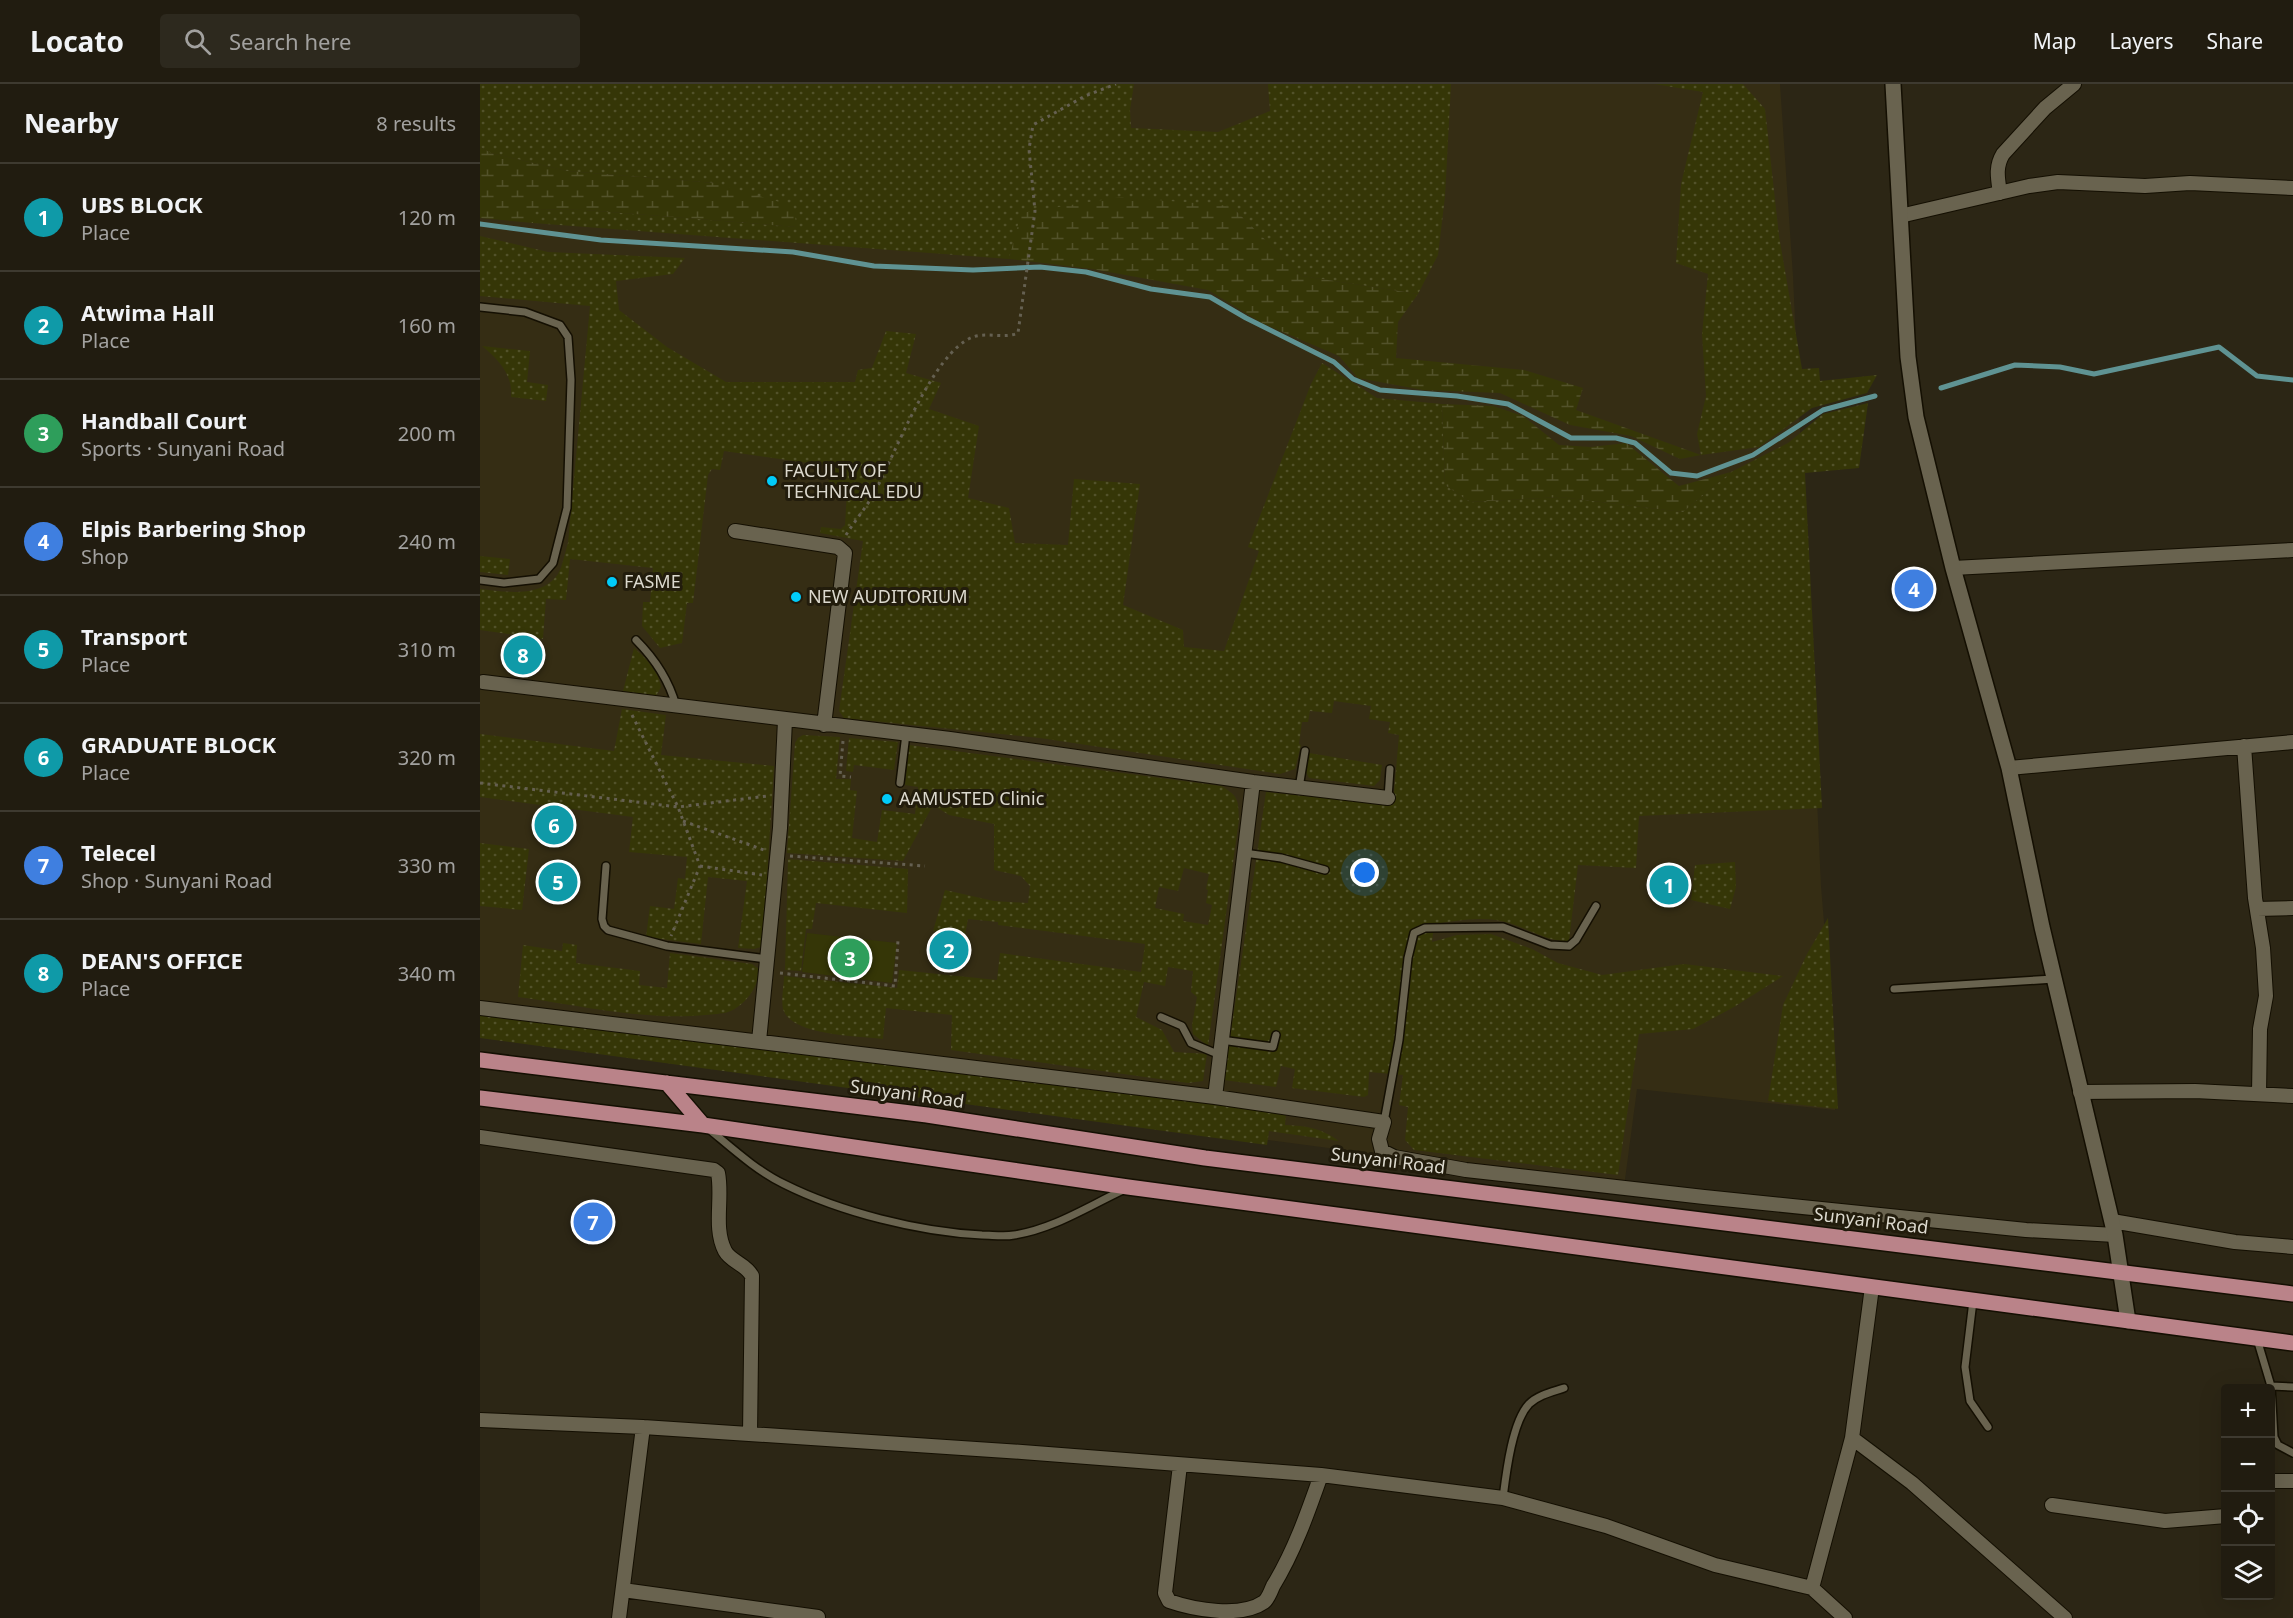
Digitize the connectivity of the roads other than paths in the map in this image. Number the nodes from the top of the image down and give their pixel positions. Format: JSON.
{"nodes":[{"id":1,"x":1893,"y":84,"type":"edge"},
{"id":2,"x":2074,"y":84,"type":"edge"},
{"id":3,"x":2293,"y":188,"type":"edge"},
{"id":4,"x":2000,"y":193,"type":"junction"},
{"id":5,"x":1900,"y":216,"type":"junction"},
{"id":6,"x":480,"y":307,"type":"edge"},
{"id":7,"x":735,"y":531,"type":"dead end"},
{"id":8,"x":2293,"y":550,"type":"edge"},
{"id":9,"x":1953,"y":568,"type":"junction"},
{"id":10,"x":480,"y":580,"type":"edge"},
{"id":11,"x":636,"y":640,"type":"dead end"},
{"id":12,"x":483,"y":682,"type":"dead end"},
{"id":13,"x":676,"y":706,"type":"junction"},
{"id":14,"x":785,"y":720,"type":"junction"},
{"id":15,"x":824,"y":725,"type":"junction"},
{"id":16,"x":906,"y":734,"type":"junction"},
{"id":17,"x":2293,"y":742,"type":"edge"},
{"id":18,"x":2244,"y":747,"type":"junction"},
{"id":19,"x":1305,"y":751,"type":"dead end"},
{"id":20,"x":2009,"y":768,"type":"junction"},
{"id":21,"x":1390,"y":769,"type":"dead end"},
{"id":22,"x":1253,"y":782,"type":"junction"},
{"id":23,"x":900,"y":783,"type":"dead end"},
{"id":24,"x":1299,"y":788,"type":"junction"},
{"id":25,"x":1388,"y":798,"type":"joint"},
{"id":26,"x":1244,"y":853,"type":"junction"},
{"id":27,"x":606,"y":866,"type":"dead end"},
{"id":28,"x":1325,"y":870,"type":"dead end"},
{"id":29,"x":1596,"y":906,"type":"dead end"},
{"id":30,"x":2293,"y":908,"type":"edge"},
{"id":31,"x":2257,"y":909,"type":"junction"},
{"id":32,"x":767,"y":965,"type":"junction"},
{"id":33,"x":2054,"y":979,"type":"junction"},
{"id":34,"x":1894,"y":989,"type":"dead end"},
{"id":35,"x":480,"y":1008,"type":"edge"},
{"id":36,"x":1161,"y":1017,"type":"dead end"},
{"id":37,"x":1276,"y":1035,"type":"dead end"},
{"id":38,"x":1221,"y":1040,"type":"junction"},
{"id":39,"x":759,"y":1041,"type":"junction"},
{"id":40,"x":1220,"y":1055,"type":"junction"},
{"id":41,"x":480,"y":1060,"type":"edge"},
{"id":42,"x":668,"y":1083,"type":"junction"},
{"id":43,"x":2080,"y":1092,"type":"junction"},
{"id":44,"x":2259,"y":1094,"type":"junction"},
{"id":45,"x":2293,"y":1096,"type":"edge"},
{"id":46,"x":1215,"y":1097,"type":"junction"},
{"id":47,"x":480,"y":1098,"type":"edge"},
{"id":48,"x":1384,"y":1122,"type":"junction"},
{"id":49,"x":704,"y":1125,"type":"junction"},
{"id":50,"x":480,"y":1137,"type":"edge"},
{"id":51,"x":1128,"y":1187,"type":"junction"},
{"id":52,"x":2113,"y":1228,"type":"junction"},
{"id":53,"x":2293,"y":1247,"type":"edge"},
{"id":54,"x":2121,"y":1272,"type":"junction"},
{"id":55,"x":1872,"y":1287,"type":"junction"},
{"id":56,"x":2293,"y":1294,"type":"edge"},
{"id":57,"x":1973,"y":1300,"type":"junction"},
{"id":58,"x":2128,"y":1321,"type":"junction"},
{"id":59,"x":2257,"y":1339,"type":"junction"},
{"id":60,"x":2293,"y":1343,"type":"edge"},
{"id":61,"x":2270,"y":1384,"type":"edge"},
{"id":62,"x":2275,"y":1386,"type":"edge"},
{"id":63,"x":2293,"y":1387,"type":"edge"},
{"id":64,"x":1564,"y":1389,"type":"dead end"},
{"id":65,"x":480,"y":1420,"type":"edge"},
{"id":66,"x":643,"y":1427,"type":"junction"},
{"id":67,"x":1988,"y":1427,"type":"dead end"},
{"id":68,"x":750,"y":1434,"type":"junction"},
{"id":69,"x":1852,"y":1438,"type":"junction"},
{"id":70,"x":2274,"y":1438,"type":"edge"},
{"id":71,"x":2293,"y":1453,"type":"edge"},
{"id":72,"x":1180,"y":1465,"type":"junction"},
{"id":73,"x":1321,"y":1475,"type":"junction"},
{"id":74,"x":2275,"y":1481,"type":"edge"},
{"id":75,"x":2293,"y":1481,"type":"edge"},
{"id":76,"x":1503,"y":1498,"type":"junction"},
{"id":77,"x":2052,"y":1505,"type":"dead end"},
{"id":78,"x":2221,"y":1516,"type":"edge"},
{"id":79,"x":1812,"y":1588,"type":"junction"},
{"id":80,"x":623,"y":1590,"type":"junction"},
{"id":81,"x":818,"y":1617,"type":"edge"},
{"id":82,"x":619,"y":1618,"type":"edge"},
{"id":83,"x":1845,"y":1618,"type":"edge"},
{"id":84,"x":2065,"y":1618,"type":"edge"}],
"edges":[{"from":1,"to":5,"type":"street"},
{"from":2,"to":4,"type":"street"},
{"from":3,"to":4,"type":"street"},
{"from":4,"to":5,"type":"street"},
{"from":5,"to":9,"type":"street"},
{"from":6,"to":10,"type":"lane"},
{"from":7,"to":15,"type":"street"},
{"from":8,"to":9,"type":"street"},
{"from":9,"to":20,"type":"street"},
{"from":11,"to":13,"type":"lane"},
{"from":12,"to":13,"type":"street"},
{"from":13,"to":14,"type":"street"},
{"from":14,"to":15,"type":"street"},
{"from":14,"to":32,"type":"street"},
{"from":15,"to":16,"type":"street"},
{"from":16,"to":22,"type":"street"},
{"from":16,"to":23,"type":"lane"},
{"from":17,"to":18,"type":"street"},
{"from":18,"to":20,"type":"street"},
{"from":18,"to":31,"type":"street"},
{"from":19,"to":24,"type":"lane"},
{"from":20,"to":33,"type":"street"},
{"from":21,"to":25,"type":"lane"},
{"from":22,"to":24,"type":"street"},
{"from":22,"to":26,"type":"street"},
{"from":24,"to":25,"type":"street"},
{"from":26,"to":28,"type":"lane"},
{"from":26,"to":38,"type":"street"},
{"from":27,"to":32,"type":"lane"},
{"from":29,"to":48,"type":"lane"},
{"from":30,"to":31,"type":"street"},
{"from":31,"to":44,"type":"street"},
{"from":32,"to":39,"type":"street"},
{"from":33,"to":34,"type":"lane"},
{"from":33,"to":43,"type":"street"},
{"from":35,"to":39,"type":"street"},
{"from":36,"to":40,"type":"lane"},
{"from":37,"to":38,"type":"lane"},
{"from":38,"to":40,"type":"street"},
{"from":39,"to":46,"type":"street"},
{"from":40,"to":46,"type":"street"},
{"from":41,"to":42,"type":"main road","name":"Sunyani Road"},
{"from":42,"to":49,"type":"main road"},
{"from":42,"to":54,"type":"main road","name":"Sunyani Road"},
{"from":43,"to":44,"type":"street"},
{"from":43,"to":52,"type":"street"},
{"from":44,"to":45,"type":"street"},
{"from":46,"to":48,"type":"street"},
{"from":47,"to":49,"type":"main road"},
{"from":48,"to":52,"type":"street"},
{"from":49,"to":51,"type":"main road"},
{"from":49,"to":51,"type":"lane"},
{"from":50,"to":68,"type":"street"},
{"from":51,"to":55,"type":"main road"},
{"from":52,"to":53,"type":"street"},
{"from":52,"to":54,"type":"street"},
{"from":54,"to":56,"type":"main road","name":"Sunyani Road"},
{"from":54,"to":58,"type":"street"},
{"from":55,"to":57,"type":"main road"},
{"from":55,"to":69,"type":"street"},
{"from":57,"to":58,"type":"main road"},
{"from":57,"to":67,"type":"lane"},
{"from":58,"to":59,"type":"main road"},
{"from":59,"to":60,"type":"main road"},
{"from":59,"to":61,"type":"lane"},
{"from":62,"to":63,"type":"lane"},
{"from":64,"to":76,"type":"lane"},
{"from":65,"to":66,"type":"street"},
{"from":66,"to":68,"type":"street"},
{"from":66,"to":80,"type":"street"},
{"from":68,"to":72,"type":"street"},
{"from":69,"to":79,"type":"street"},
{"from":69,"to":84,"type":"street"},
{"from":70,"to":71,"type":"lane"},
{"from":72,"to":73,"type":"street"},
{"from":72,"to":73,"type":"street"},
{"from":73,"to":76,"type":"street"},
{"from":74,"to":75,"type":"street"},
{"from":76,"to":79,"type":"street"},
{"from":77,"to":78,"type":"street"},
{"from":79,"to":83,"type":"street"},
{"from":80,"to":81,"type":"street"},
{"from":80,"to":82,"type":"street"}]}
